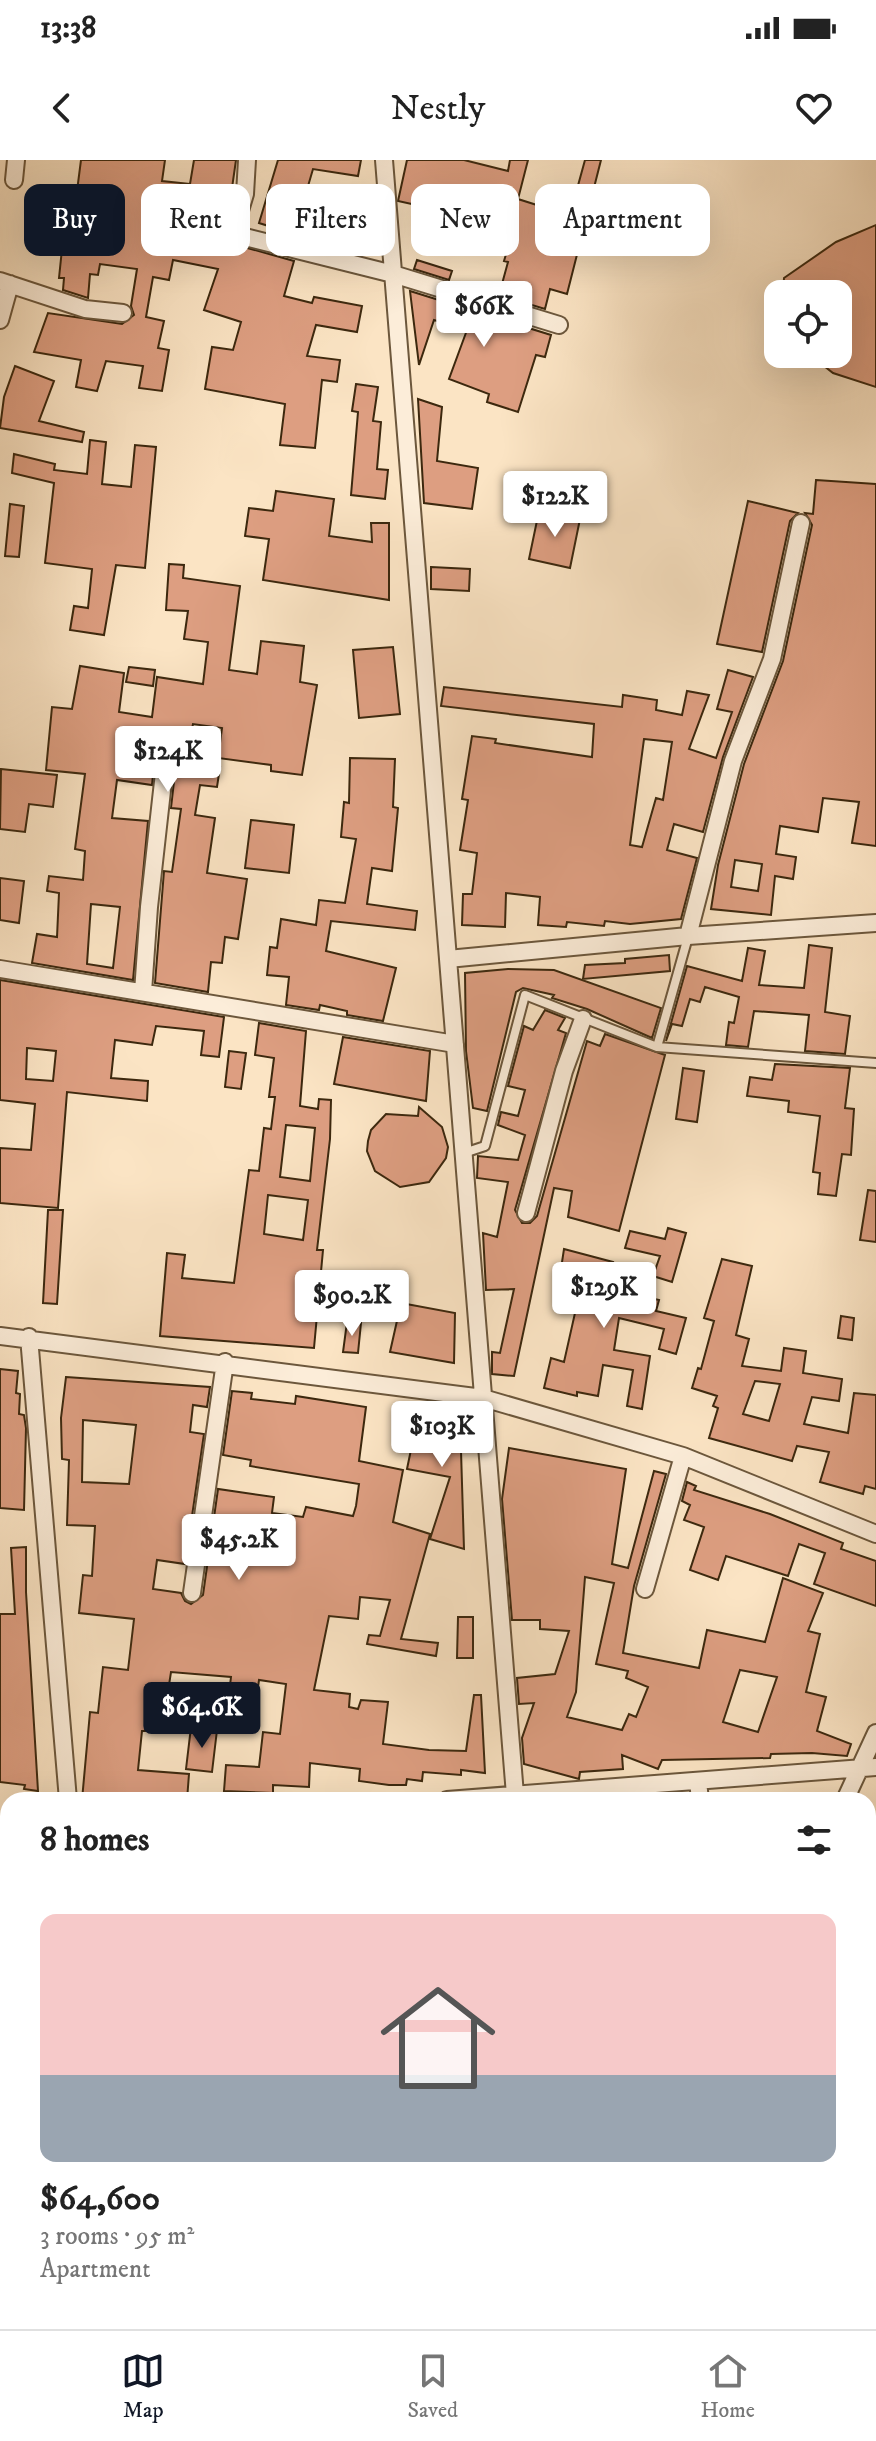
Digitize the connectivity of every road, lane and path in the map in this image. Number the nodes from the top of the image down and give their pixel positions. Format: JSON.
{"nodes":[{"id":1,"x":16,"y":160,"type":"edge"},
{"id":2,"x":247,"y":160,"type":"edge"},
{"id":3,"x":384,"y":160,"type":"edge"},
{"id":4,"x":14,"y":180,"type":"dead end"},
{"id":5,"x":393,"y":274,"type":"junction"},
{"id":6,"x":5,"y":283,"type":"edge"},
{"id":7,"x":123,"y":313,"type":"dead end"},
{"id":8,"x":0,"y":320,"type":"edge"},
{"id":9,"x":559,"y":325,"type":"dead end"},
{"id":10,"x":801,"y":523,"type":"dead end"},
{"id":11,"x":167,"y":746,"type":"dead end"},
{"id":12,"x":876,"y":923,"type":"edge"},
{"id":13,"x":688,"y":936,"type":"junction"},
{"id":14,"x":448,"y":959,"type":"junction"},
{"id":15,"x":0,"y":969,"type":"edge"},
{"id":16,"x":143,"y":992,"type":"junction"},
{"id":17,"x":583,"y":1019,"type":"junction"},
{"id":18,"x":455,"y":1044,"type":"junction"},
{"id":19,"x":657,"y":1047,"type":"junction"},
{"id":20,"x":876,"y":1063,"type":"edge"},
{"id":21,"x":464,"y":1153,"type":"junction"},
{"id":22,"x":526,"y":1213,"type":"dead end"},
{"id":23,"x":0,"y":1336,"type":"edge"},
{"id":24,"x":29,"y":1337,"type":"junction"},
{"id":25,"x":225,"y":1362,"type":"junction"},
{"id":26,"x":483,"y":1398,"type":"junction"},
{"id":27,"x":683,"y":1456,"type":"junction"},
{"id":28,"x":876,"y":1534,"type":"edge"},
{"id":29,"x":645,"y":1589,"type":"dead end"},
{"id":30,"x":192,"y":1593,"type":"dead end"},
{"id":31,"x":876,"y":1733,"type":"edge"},
{"id":32,"x":868,"y":1768,"type":"edge"},
{"id":33,"x":698,"y":1781,"type":"junction"},
{"id":34,"x":67,"y":1792,"type":"edge"},
{"id":35,"x":515,"y":1792,"type":"edge"},
{"id":36,"x":554,"y":1792,"type":"edge"},
{"id":37,"x":699,"y":1792,"type":"edge"},
{"id":38,"x":851,"y":1792,"type":"edge"}],
"edges":[{"from":1,"to":4,"type":"street"},
{"from":2,"to":5,"type":"street"},
{"from":3,"to":5,"type":"street"},
{"from":5,"to":9,"type":"street"},
{"from":5,"to":14,"type":"street"},
{"from":6,"to":7,"type":"street"},
{"from":6,"to":8,"type":"street"},
{"from":10,"to":13,"type":"street"},
{"from":11,"to":16,"type":"street"},
{"from":12,"to":13,"type":"street"},
{"from":13,"to":14,"type":"street"},
{"from":13,"to":19,"type":"lane"},
{"from":14,"to":18,"type":"street"},
{"from":15,"to":16,"type":"street"},
{"from":16,"to":18,"type":"street"},
{"from":17,"to":19,"type":"lane"},
{"from":17,"to":21,"type":"lane"},
{"from":17,"to":22,"type":"street"},
{"from":18,"to":21,"type":"street"},
{"from":19,"to":20,"type":"lane"},
{"from":21,"to":26,"type":"street"},
{"from":23,"to":24,"type":"street"},
{"from":24,"to":25,"type":"street"},
{"from":24,"to":34,"type":"street"},
{"from":25,"to":26,"type":"street"},
{"from":25,"to":30,"type":"street"},
{"from":26,"to":27,"type":"street"},
{"from":26,"to":35,"type":"street"},
{"from":27,"to":28,"type":"street"},
{"from":27,"to":29,"type":"street"},
{"from":31,"to":32,"type":"street"},
{"from":32,"to":33,"type":"street"},
{"from":32,"to":38,"type":"street"},
{"from":33,"to":36,"type":"street"},
{"from":33,"to":37,"type":"street"}]}
